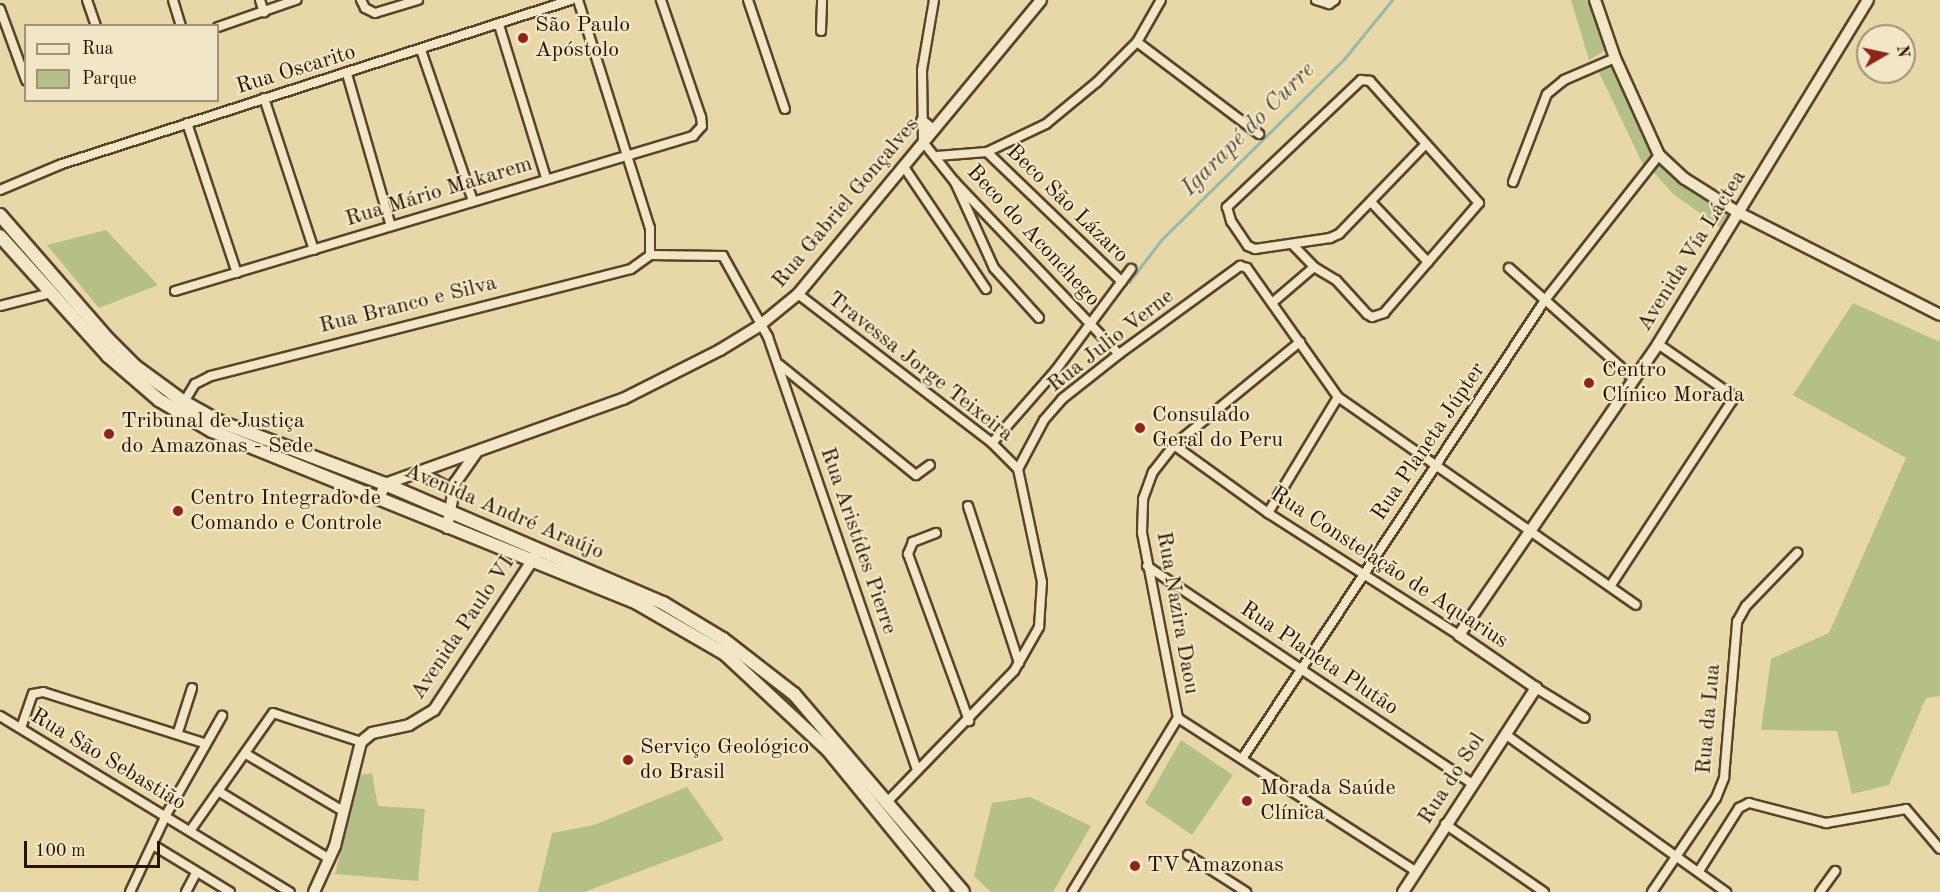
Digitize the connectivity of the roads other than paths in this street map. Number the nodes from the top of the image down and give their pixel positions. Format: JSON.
{"nodes":[{"id":1,"x":87,"y":0,"type":"edge"},
{"id":2,"x":173,"y":0,"type":"edge"},
{"id":3,"x":260,"y":0,"type":"edge"},
{"id":4,"x":296,"y":0,"type":"edge"},
{"id":5,"x":361,"y":0,"type":"edge"},
{"id":6,"x":418,"y":0,"type":"edge"},
{"id":7,"x":571,"y":0,"type":"edge"},
{"id":8,"x":578,"y":0,"type":"edge"},
{"id":9,"x":661,"y":0,"type":"edge"},
{"id":10,"x":748,"y":0,"type":"edge"},
{"id":11,"x":822,"y":0,"type":"edge"},
{"id":12,"x":934,"y":0,"type":"edge"},
{"id":13,"x":1041,"y":0,"type":"edge"},
{"id":14,"x":1161,"y":0,"type":"edge"},
{"id":15,"x":1316,"y":0,"type":"edge"},
{"id":16,"x":1335,"y":0,"type":"edge"},
{"id":17,"x":1595,"y":0,"type":"edge"},
{"id":18,"x":1868,"y":0,"type":"edge"},
{"id":19,"x":0,"y":9,"type":"edge"},
{"id":20,"x":264,"y":12,"type":"junction"},
{"id":21,"x":95,"y":24,"type":"edge"},
{"id":22,"x":180,"y":24,"type":"edge"},
{"id":23,"x":499,"y":25,"type":"junction"},
{"id":24,"x":219,"y":27,"type":"edge"},
{"id":25,"x":820,"y":31,"type":"dead end"},
{"id":26,"x":1137,"y":42,"type":"junction"},
{"id":27,"x":421,"y":50,"type":"junction"},
{"id":28,"x":1615,"y":58,"type":"junction"},
{"id":29,"x":347,"y":74,"type":"junction"},
{"id":30,"x":24,"y":75,"type":"edge"},
{"id":31,"x":264,"y":98,"type":"junction"},
{"id":32,"x":785,"y":110,"type":"dead end"},
{"id":33,"x":922,"y":122,"type":"junction"},
{"id":34,"x":187,"y":123,"type":"junction"},
{"id":35,"x":933,"y":130,"type":"junction"},
{"id":36,"x":1259,"y":134,"type":"dead end"},
{"id":37,"x":923,"y":142,"type":"junction"},
{"id":38,"x":1426,"y":144,"type":"junction"},
{"id":39,"x":987,"y":152,"type":"junction"},
{"id":40,"x":626,"y":155,"type":"junction"},
{"id":41,"x":1659,"y":155,"type":"junction"},
{"id":42,"x":938,"y":156,"type":"junction"},
{"id":43,"x":904,"y":167,"type":"junction"},
{"id":44,"x":546,"y":178,"type":"junction"},
{"id":45,"x":954,"y":181,"type":"junction"},
{"id":46,"x":1513,"y":182,"type":"dead end"},
{"id":47,"x":0,"y":190,"type":"edge"},
{"id":48,"x":473,"y":201,"type":"junction"},
{"id":49,"x":1371,"y":202,"type":"junction"},
{"id":50,"x":1739,"y":213,"type":"junction"},
{"id":51,"x":0,"y":215,"type":"edge"},
{"id":52,"x":391,"y":226,"type":"junction"},
{"id":53,"x":0,"y":236,"type":"edge"},
{"id":54,"x":1293,"y":245,"type":"junction"},
{"id":55,"x":314,"y":250,"type":"junction"},
{"id":56,"x":650,"y":255,"type":"junction"},
{"id":57,"x":1428,"y":262,"type":"junction"},
{"id":58,"x":1314,"y":267,"type":"junction"},
{"id":59,"x":1509,"y":268,"type":"dead end"},
{"id":60,"x":1131,"y":269,"type":"dead end"},
{"id":61,"x":237,"y":273,"type":"junction"},
{"id":62,"x":1122,"y":282,"type":"junction"},
{"id":63,"x":986,"y":289,"type":"dead end"},
{"id":64,"x":175,"y":291,"type":"dead end"},
{"id":65,"x":51,"y":293,"type":"junction"},
{"id":66,"x":798,"y":294,"type":"junction"},
{"id":67,"x":1545,"y":300,"type":"junction"},
{"id":68,"x":1272,"y":303,"type":"junction"},
{"id":69,"x":0,"y":306,"type":"edge"},
{"id":70,"x":1940,"y":315,"type":"edge"},
{"id":71,"x":1039,"y":318,"type":"dead end"},
{"id":72,"x":1090,"y":323,"type":"junction"},
{"id":73,"x":759,"y":326,"type":"junction"},
{"id":74,"x":1300,"y":342,"type":"junction"},
{"id":75,"x":1658,"y":344,"type":"junction"},
{"id":76,"x":1119,"y":354,"type":"junction"},
{"id":77,"x":779,"y":365,"type":"junction"},
{"id":78,"x":1634,"y":380,"type":"junction"},
{"id":79,"x":1338,"y":397,"type":"junction"},
{"id":80,"x":184,"y":402,"type":"junction"},
{"id":81,"x":992,"y":443,"type":"junction"},
{"id":82,"x":1174,"y":445,"type":"junction"},
{"id":83,"x":476,"y":453,"type":"junction"},
{"id":84,"x":930,"y":465,"type":"dead end"},
{"id":85,"x":1434,"y":467,"type":"junction"},
{"id":86,"x":1018,"y":469,"type":"junction"},
{"id":87,"x":418,"y":472,"type":"junction"},
{"id":88,"x":385,"y":484,"type":"junction"},
{"id":89,"x":454,"y":491,"type":"junction"},
{"id":90,"x":379,"y":499,"type":"junction"},
{"id":91,"x":968,"y":506,"type":"dead end"},
{"id":92,"x":1268,"y":513,"type":"junction"},
{"id":93,"x":451,"y":514,"type":"junction"},
{"id":94,"x":447,"y":528,"type":"junction"},
{"id":95,"x":1532,"y":530,"type":"junction"},
{"id":96,"x":936,"y":533,"type":"dead end"},
{"id":97,"x":1797,"y":553,"type":"dead end"},
{"id":98,"x":535,"y":556,"type":"junction"},
{"id":99,"x":1147,"y":566,"type":"junction"},
{"id":100,"x":1362,"y":575,"type":"junction"},
{"id":101,"x":1611,"y":585,"type":"junction"},
{"id":102,"x":1636,"y":605,"type":"dead end"},
{"id":103,"x":1459,"y":635,"type":"junction"},
{"id":104,"x":1019,"y":663,"type":"junction"},
{"id":105,"x":1302,"y":668,"type":"junction"},
{"id":106,"x":192,"y":688,"type":"dead end"},
{"id":107,"x":1536,"y":688,"type":"junction"},
{"id":108,"x":0,"y":716,"type":"edge"},
{"id":109,"x":222,"y":716,"type":"dead end"},
{"id":110,"x":1178,"y":718,"type":"junction"},
{"id":111,"x":1585,"y":718,"type":"dead end"},
{"id":112,"x":969,"y":721,"type":"junction"},
{"id":113,"x":21,"y":728,"type":"junction"},
{"id":114,"x":178,"y":732,"type":"junction"},
{"id":115,"x":1505,"y":734,"type":"junction"},
{"id":116,"x":362,"y":742,"type":"junction"},
{"id":117,"x":204,"y":743,"type":"junction"},
{"id":118,"x":246,"y":754,"type":"junction"},
{"id":119,"x":1242,"y":759,"type":"junction"},
{"id":120,"x":917,"y":770,"type":"junction"},
{"id":121,"x":1471,"y":783,"type":"junction"},
{"id":122,"x":218,"y":791,"type":"junction"},
{"id":123,"x":887,"y":802,"type":"junction"},
{"id":124,"x":343,"y":811,"type":"junction"},
{"id":125,"x":166,"y":815,"type":"junction"},
{"id":126,"x":1445,"y":824,"type":"junction"},
{"id":127,"x":190,"y":831,"type":"junction"},
{"id":128,"x":153,"y":845,"type":"junction"},
{"id":129,"x":1940,"y":849,"type":"edge"},
{"id":130,"x":1677,"y":854,"type":"junction"},
{"id":131,"x":1188,"y":855,"type":"dead end"},
{"id":132,"x":330,"y":859,"type":"junction"},
{"id":133,"x":1415,"y":871,"type":"junction"},
{"id":134,"x":1699,"y":871,"type":"junction"},
{"id":135,"x":1835,"y":871,"type":"dead end"},
{"id":136,"x":196,"y":873,"type":"junction"},
{"id":137,"x":130,"y":892,"type":"edge"},
{"id":138,"x":186,"y":892,"type":"edge"},
{"id":139,"x":230,"y":892,"type":"edge"},
{"id":140,"x":290,"y":892,"type":"edge"},
{"id":141,"x":314,"y":892,"type":"edge"},
{"id":142,"x":944,"y":892,"type":"edge"},
{"id":143,"x":963,"y":892,"type":"edge"},
{"id":144,"x":1072,"y":892,"type":"edge"},
{"id":145,"x":1246,"y":892,"type":"edge"},
{"id":146,"x":1403,"y":892,"type":"edge"},
{"id":147,"x":1544,"y":892,"type":"edge"},
{"id":148,"x":1652,"y":892,"type":"edge"},
{"id":149,"x":1726,"y":892,"type":"edge"},
{"id":150,"x":1820,"y":892,"type":"edge"}],
"edges":[{"from":1,"to":21,"type":"street"},
{"from":2,"to":22,"type":"street"},
{"from":3,"to":20,"type":"street"},
{"from":4,"to":20,"type":"street"},
{"from":5,"to":6,"type":"street"},
{"from":7,"to":23,"type":"street","name":"Rua Oscarito"},
{"from":8,"to":40,"type":"street"},
{"from":9,"to":40,"type":"street","name":"Rua Mário Makarem"},
{"from":10,"to":32,"type":"street"},
{"from":11,"to":25,"type":"street"},
{"from":12,"to":33,"type":"street"},
{"from":13,"to":35,"type":"street","name":"Rua Gabriel Gonçalves"},
{"from":14,"to":26,"type":"street"},
{"from":15,"to":16,"type":"street"},
{"from":17,"to":28,"type":"street"},
{"from":18,"to":50,"type":"street","name":"Avenida Vía Láctea"},
{"from":19,"to":30,"type":"street"},
{"from":20,"to":24,"type":"street"},
{"from":23,"to":27,"type":"street","name":"Rua Oscarito"},
{"from":23,"to":44,"type":"street"},
{"from":26,"to":36,"type":"street"},
{"from":26,"to":39,"type":"street"},
{"from":27,"to":29,"type":"street","name":"Rua Oscarito"},
{"from":27,"to":48,"type":"street"},
{"from":28,"to":41,"type":"street"},
{"from":28,"to":46,"type":"street"},
{"from":29,"to":31,"type":"street","name":"Rua Oscarito"},
{"from":29,"to":52,"type":"street"},
{"from":31,"to":34,"type":"street","name":"Rua Oscarito"},
{"from":31,"to":55,"type":"street"},
{"from":33,"to":35,"type":"street"},
{"from":33,"to":37,"type":"street"},
{"from":34,"to":47,"type":"street","name":"Rua Oscarito"},
{"from":34,"to":61,"type":"street"},
{"from":35,"to":37,"type":"street","name":"Rua Gabriel Gonçalves"},
{"from":37,"to":42,"type":"street","name":"Beco do Aconchego"},
{"from":37,"to":43,"type":"street","name":"Rua Gabriel Gonçalves"},
{"from":38,"to":49,"type":"street"},
{"from":38,"to":54,"type":"street"},
{"from":38,"to":57,"type":"street"},
{"from":39,"to":42,"type":"street"},
{"from":39,"to":62,"type":"street","name":"Beco São Lázaro"},
{"from":40,"to":44,"type":"street","name":"Rua Mário Makarem"},
{"from":40,"to":56,"type":"street"},
{"from":41,"to":50,"type":"street"},
{"from":41,"to":67,"type":"street","name":"Rua Planeta Júpter"},
{"from":42,"to":45,"type":"street","name":"Beco do Aconchego"},
{"from":43,"to":63,"type":"street"},
{"from":43,"to":66,"type":"street","name":"Rua Gabriel Gonçalves"},
{"from":44,"to":48,"type":"street","name":"Rua Mário Makarem"},
{"from":45,"to":71,"type":"street"},
{"from":45,"to":72,"type":"street","name":"Beco do Aconchego"},
{"from":48,"to":52,"type":"street","name":"Rua Mário Makarem"},
{"from":49,"to":54,"type":"street"},
{"from":49,"to":57,"type":"street"},
{"from":50,"to":70,"type":"street"},
{"from":50,"to":75,"type":"street","name":"Avenida Vía Láctea"},
{"from":51,"to":80,"type":"main road","name":"Avenida André Araújo"},
{"from":52,"to":55,"type":"street","name":"Rua Mário Makarem"},
{"from":53,"to":65,"type":"main road","name":"Avenida André Araújo"},
{"from":54,"to":58,"type":"street"},
{"from":55,"to":61,"type":"street","name":"Rua Mário Makarem"},
{"from":56,"to":73,"type":"street","name":"Rua Aristídes Pierre"},
{"from":56,"to":80,"type":"street","name":"Rua Branco e Silva"},
{"from":57,"to":58,"type":"street"},
{"from":58,"to":68,"type":"street"},
{"from":59,"to":67,"type":"street"},
{"from":60,"to":62,"type":"street"},
{"from":61,"to":64,"type":"street","name":"Rua Mário Makarem"},
{"from":62,"to":72,"type":"street"},
{"from":65,"to":69,"type":"street"},
{"from":65,"to":90,"type":"main road","name":"Avenida André Araújo"},
{"from":66,"to":73,"type":"street","name":"Rua Gabriel Gonçalves"},
{"from":66,"to":81,"type":"street","name":"Travessa Jorge Teixeira"},
{"from":67,"to":78,"type":"street"},
{"from":67,"to":85,"type":"street","name":"Rua Planeta Júpter"},
{"from":68,"to":74,"type":"street"},
{"from":68,"to":76,"type":"street","name":"Rua Julio Verne"},
{"from":72,"to":76,"type":"street","name":"Beco do Aconchego"},
{"from":72,"to":81,"type":"street"},
{"from":73,"to":77,"type":"street","name":"Rua Aristídes Pierre"},
{"from":73,"to":83,"type":"street","name":"Rua Gabriel Gonçalves"},
{"from":74,"to":79,"type":"street"},
{"from":74,"to":82,"type":"street","name":"Rua Nazira Daou"},
{"from":75,"to":78,"type":"street","name":"Avenida Vía Láctea"},
{"from":75,"to":101,"type":"street"},
{"from":76,"to":86,"type":"street","name":"Rua Julio Verne"},
{"from":77,"to":84,"type":"street"},
{"from":77,"to":120,"type":"street","name":"Rua Aristídes Pierre"},
{"from":78,"to":95,"type":"street","name":"Avenida Vía Láctea"},
{"from":79,"to":85,"type":"street"},
{"from":79,"to":92,"type":"street"},
{"from":80,"to":88,"type":"main road","name":"Avenida André Araújo"},
{"from":81,"to":86,"type":"street","name":"Travessa Jorge Teixeira"},
{"from":82,"to":92,"type":"street","name":"Rua Constelação de Aquarius"},
{"from":82,"to":99,"type":"street","name":"Rua Nazira Daou"},
{"from":83,"to":87,"type":"street","name":"Rua Gabriel Gonçalves"},
{"from":83,"to":89,"type":"street"},
{"from":85,"to":95,"type":"street"},
{"from":85,"to":100,"type":"street","name":"Rua Planeta Júpter"},
{"from":86,"to":104,"type":"street"},
{"from":87,"to":88,"type":"street","name":"Rua Gabriel Gonçalves"},
{"from":87,"to":89,"type":"street"},
{"from":88,"to":90,"type":"street"},
{"from":88,"to":93,"type":"main road","name":"Avenida André Araújo"},
{"from":89,"to":93,"type":"street"},
{"from":90,"to":94,"type":"main road","name":"Avenida André Araújo"},
{"from":91,"to":104,"type":"street"},
{"from":92,"to":100,"type":"street","name":"Rua Constelação de Aquarius"},
{"from":93,"to":94,"type":"street"},
{"from":93,"to":98,"type":"main road","name":"Avenida André Araújo"},
{"from":94,"to":98,"type":"main road","name":"Avenida André Araújo"},
{"from":95,"to":101,"type":"street"},
{"from":95,"to":103,"type":"street","name":"Avenida Vía Láctea"},
{"from":96,"to":112,"type":"street"},
{"from":97,"to":130,"type":"street","name":"Rua da Lua"},
{"from":98,"to":116,"type":"street","name":"Avenida Paulo VI"},
{"from":98,"to":123,"type":"main road","name":"Avenida André Araújo"},
{"from":98,"to":142,"type":"main road","name":"Avenida André Araújo"},
{"from":99,"to":105,"type":"street","name":"Rua Planeta Plutão"},
{"from":99,"to":110,"type":"street","name":"Rua Nazira Daou"},
{"from":100,"to":103,"type":"street","name":"Rua Constelação de Aquarius"},
{"from":100,"to":105,"type":"street","name":"Rua Planeta Júpter"},
{"from":101,"to":102,"type":"street"},
{"from":103,"to":107,"type":"street","name":"Rua Constelação de Aquarius"},
{"from":104,"to":112,"type":"street"},
{"from":105,"to":119,"type":"street","name":"Rua Planeta Júpter"},
{"from":105,"to":121,"type":"street","name":"Rua Planeta Plutão"},
{"from":106,"to":114,"type":"street"},
{"from":107,"to":111,"type":"street","name":"Rua Constelação de Aquarius"},
{"from":107,"to":115,"type":"street","name":"Rua do Sol"},
{"from":108,"to":113,"type":"street","name":"Rua São Sebastião"},
{"from":109,"to":117,"type":"street"},
{"from":110,"to":119,"type":"street"},
{"from":110,"to":144,"type":"street","name":"Rua Nazira Daou"},
{"from":112,"to":120,"type":"street"},
{"from":113,"to":114,"type":"street"},
{"from":113,"to":125,"type":"street","name":"Rua São Sebastião"},
{"from":114,"to":117,"type":"street"},
{"from":115,"to":121,"type":"street","name":"Rua do Sol"},
{"from":115,"to":130,"type":"street"},
{"from":116,"to":118,"type":"street"},
{"from":116,"to":124,"type":"street"},
{"from":117,"to":125,"type":"street"},
{"from":118,"to":122,"type":"street"},
{"from":118,"to":124,"type":"street"},
{"from":119,"to":133,"type":"street"},
{"from":120,"to":123,"type":"street"},
{"from":121,"to":126,"type":"street","name":"Rua do Sol"},
{"from":122,"to":127,"type":"street"},
{"from":122,"to":132,"type":"street"},
{"from":123,"to":143,"type":"main road","name":"Avenida André Araújo"},
{"from":124,"to":132,"type":"street"},
{"from":125,"to":127,"type":"street","name":"Rua São Sebastião"},
{"from":125,"to":128,"type":"street"},
{"from":126,"to":133,"type":"street","name":"Rua do Sol"},
{"from":126,"to":147,"type":"street"},
{"from":127,"to":140,"type":"street","name":"Rua São Sebastião"},
{"from":128,"to":136,"type":"street"},
{"from":128,"to":137,"type":"street"},
{"from":129,"to":134,"type":"street"},
{"from":130,"to":134,"type":"street"},
{"from":130,"to":148,"type":"street","name":"Rua da Lua"},
{"from":131,"to":145,"type":"street"},
{"from":132,"to":141,"type":"street"},
{"from":133,"to":146,"type":"street","name":"Rua do Sol"},
{"from":134,"to":149,"type":"street"},
{"from":135,"to":150,"type":"street"},
{"from":136,"to":138,"type":"street"},
{"from":136,"to":139,"type":"street"}]}
